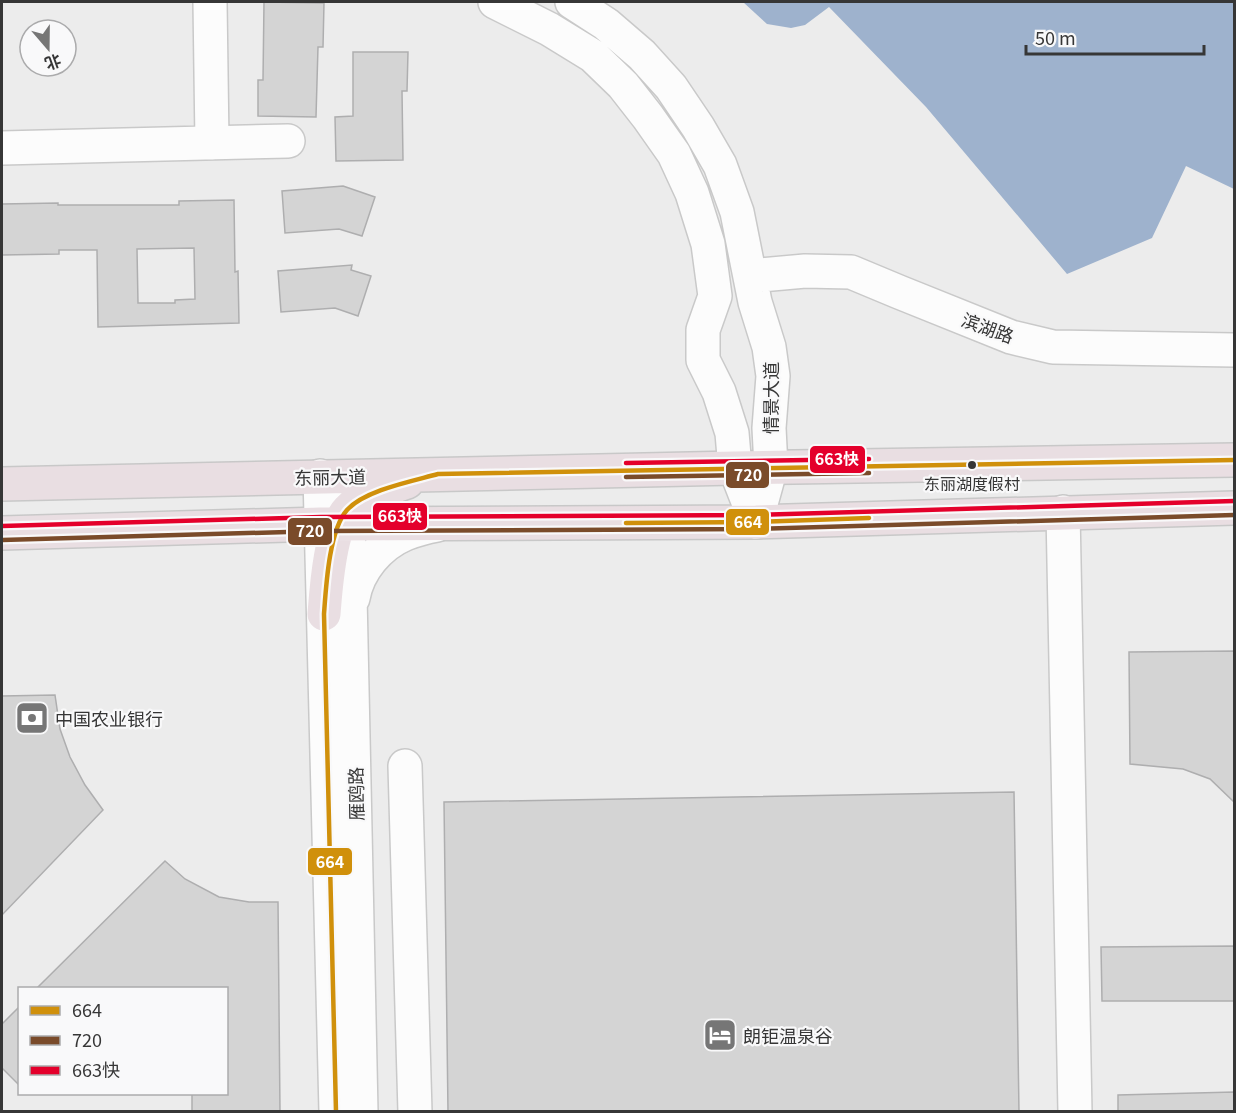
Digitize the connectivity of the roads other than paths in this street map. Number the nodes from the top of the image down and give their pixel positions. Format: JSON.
{"nodes":[{"id":1,"x":210,"y":2,"type":"edge"},
{"id":2,"x":572,"y":2,"type":"edge"},
{"id":3,"x":513,"y":6,"type":"edge"},
{"id":4,"x":288,"y":141,"type":"dead end"},
{"id":5,"x":212,"y":143,"type":"junction"},
{"id":6,"x":2,"y":148,"type":"edge"},
{"id":7,"x":750,"y":276,"type":"junction"},
{"id":8,"x":1234,"y":350,"type":"edge"},
{"id":9,"x":1234,"y":460,"type":"edge"},
{"id":10,"x":771,"y":467,"type":"junction"},
{"id":11,"x":735,"y":468,"type":"junction"},
{"id":12,"x":438,"y":474,"type":"junction"},
{"id":13,"x":334,"y":476,"type":"junction"},
{"id":14,"x":2,"y":484,"type":"edge"},
{"id":15,"x":1234,"y":508,"type":"edge"},
{"id":16,"x":1063,"y":512,"type":"junction"},
{"id":17,"x":339,"y":520,"type":"junction"},
{"id":18,"x":756,"y":522,"type":"junction"},
{"id":19,"x":440,"y":524,"type":"junction"},
{"id":20,"x":2,"y":533,"type":"edge"},
{"id":21,"x":337,"y":613,"type":"junction"},
{"id":22,"x":405,"y":765,"type":"dead end"},
{"id":23,"x":336,"y":1112,"type":"edge"},
{"id":24,"x":361,"y":1112,"type":"edge"},
{"id":25,"x":415,"y":1112,"type":"edge"},
{"id":26,"x":1076,"y":1112,"type":"edge"}],
"edges":[{"from":1,"to":5,"type":"street"},
{"from":2,"to":7,"type":"street","name":"情景大道"},
{"from":3,"to":11,"type":"street"},
{"from":4,"to":5,"type":"street"},
{"from":5,"to":6,"type":"street"},
{"from":7,"to":8,"type":"street","name":"滨湖路"},
{"from":7,"to":10,"type":"street","name":"情景大道"},
{"from":9,"to":10,"type":"highway","name":"东丽大道"},
{"from":10,"to":11,"type":"highway","name":"东丽大道"},
{"from":10,"to":18,"type":"street","name":"情景大道"},
{"from":11,"to":12,"type":"highway","name":"东丽大道"},
{"from":11,"to":18,"type":"street"},
{"from":12,"to":13,"type":"highway","name":"东丽大道"},
{"from":12,"to":17,"type":"highway"},
{"from":13,"to":14,"type":"highway","name":"东丽大道"},
{"from":13,"to":17,"type":"street","name":"雁鸥路"},
{"from":15,"to":16,"type":"highway"},
{"from":16,"to":18,"type":"highway"},
{"from":16,"to":26,"type":"street"},
{"from":17,"to":19,"type":"highway"},
{"from":17,"to":20,"type":"highway"},
{"from":17,"to":21,"type":"street","name":"雁鸥路"},
{"from":18,"to":19,"type":"highway"},
{"from":19,"to":21,"type":"street"},
{"from":21,"to":23,"type":"street","name":"雁鸥路"},
{"from":21,"to":24,"type":"street","name":"雁鸥路"},
{"from":22,"to":25,"type":"street"}]}
